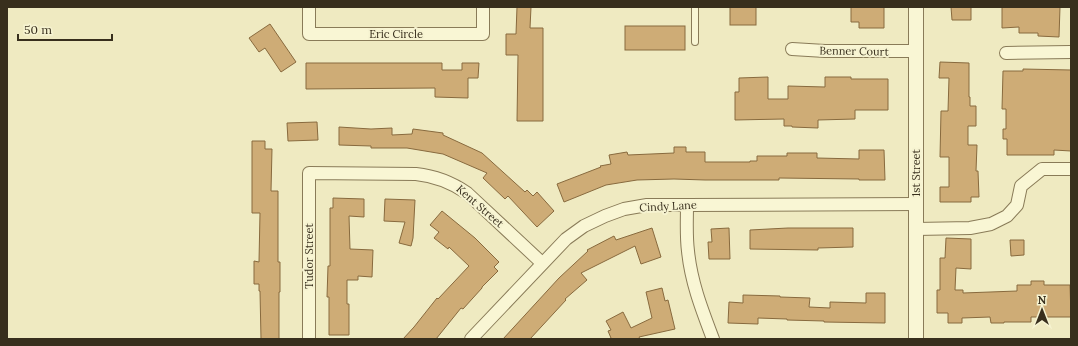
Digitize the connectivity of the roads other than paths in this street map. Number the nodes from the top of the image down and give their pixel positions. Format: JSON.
{"nodes":[{"id":1,"x":309,"y":7,"type":"edge"},
{"id":2,"x":483,"y":7,"type":"edge"},
{"id":3,"x":695,"y":7,"type":"edge"},
{"id":4,"x":916,"y":7,"type":"edge"},
{"id":5,"x":695,"y":42,"type":"dead end"},
{"id":6,"x":792,"y":49,"type":"dead end"},
{"id":7,"x":916,"y":51,"type":"junction"},
{"id":8,"x":1071,"y":52,"type":"edge"},
{"id":9,"x":1006,"y":53,"type":"dead end"},
{"id":10,"x":1071,"y":170,"type":"edge"},
{"id":11,"x":309,"y":173,"type":"joint"},
{"id":12,"x":916,"y":204,"type":"junction"},
{"id":13,"x":687,"y":205,"type":"junction"},
{"id":14,"x":916,"y":229,"type":"junction"},
{"id":15,"x":542,"y":263,"type":"junction"},
{"id":16,"x":309,"y":339,"type":"edge"},
{"id":17,"x":471,"y":339,"type":"edge"},
{"id":18,"x":713,"y":339,"type":"edge"},
{"id":19,"x":916,"y":339,"type":"edge"}],
"edges":[{"from":1,"to":2,"type":"street","name":"Eric Circle"},
{"from":3,"to":5,"type":"lane"},
{"from":4,"to":7,"type":"street","name":"1st Street"},
{"from":6,"to":7,"type":"street","name":"Benner Court"},
{"from":7,"to":12,"type":"street","name":"1st Street"},
{"from":8,"to":9,"type":"street"},
{"from":10,"to":14,"type":"street"},
{"from":11,"to":15,"type":"street","name":"Kent Street"},
{"from":11,"to":16,"type":"street","name":"Tudor Street"},
{"from":12,"to":13,"type":"street","name":"Cindy Lane"},
{"from":12,"to":14,"type":"street","name":"1st Street"},
{"from":13,"to":15,"type":"street","name":"Cindy Lane"},
{"from":13,"to":18,"type":"street"},
{"from":14,"to":19,"type":"street","name":"1st Street"},
{"from":15,"to":17,"type":"street","name":"Cindy Lane"}]}
